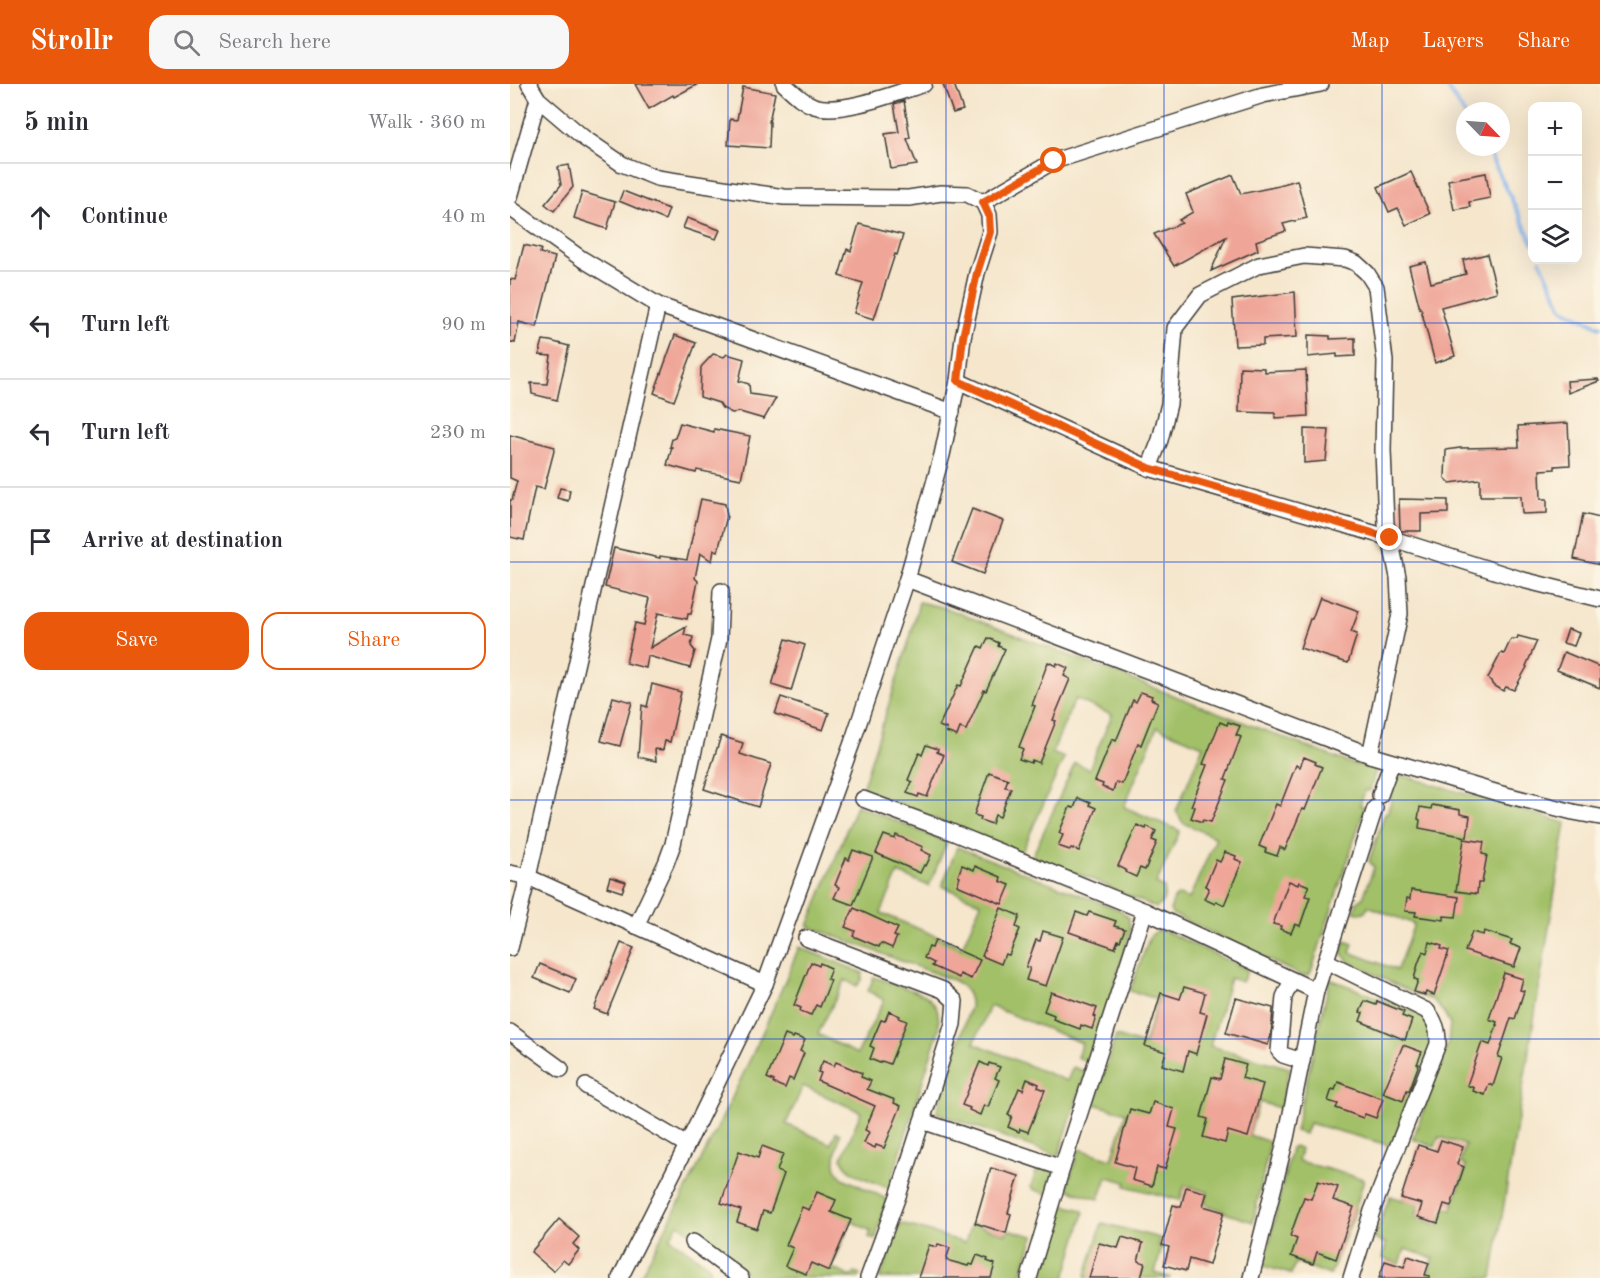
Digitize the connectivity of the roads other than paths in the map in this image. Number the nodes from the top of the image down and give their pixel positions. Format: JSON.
{"nodes":[{"id":1,"x":529,"y":84,"type":"edge"},
{"id":2,"x":784,"y":84,"type":"edge"},
{"id":3,"x":924,"y":84,"type":"edge"},
{"id":4,"x":1321,"y":84,"type":"edge"},
{"id":5,"x":538,"y":99,"type":"junction"},
{"id":6,"x":510,"y":197,"type":"edge"},
{"id":7,"x":983,"y":202,"type":"junction"},
{"id":8,"x":510,"y":208,"type":"edge"},
{"id":9,"x":658,"y":305,"type":"junction"},
{"id":10,"x":958,"y":381,"type":"junction"},
{"id":11,"x":952,"y":412,"type":"junction"},
{"id":12,"x":1149,"y":468,"type":"junction"},
{"id":13,"x":1390,"y":538,"type":"junction"},
{"id":14,"x":907,"y":579,"type":"junction"},
{"id":15,"x":721,"y":591,"type":"dead end"},
{"id":16,"x":1600,"y":599,"type":"edge"},
{"id":17,"x":1370,"y":755,"type":"junction"},
{"id":18,"x":1392,"y":762,"type":"junction"},
{"id":19,"x":863,"y":799,"type":"dead end"},
{"id":20,"x":1600,"y":817,"type":"edge"},
{"id":21,"x":510,"y":873,"type":"edge"},
{"id":22,"x":528,"y":877,"type":"junction"},
{"id":23,"x":1145,"y":910,"type":"junction"},
{"id":24,"x":636,"y":926,"type":"junction"},
{"id":25,"x":806,"y":938,"type":"dead end"},
{"id":26,"x":510,"y":948,"type":"edge"},
{"id":27,"x":1326,"y":961,"type":"junction"},
{"id":28,"x":1292,"y":980,"type":"junction"},
{"id":29,"x":765,"y":984,"type":"junction"},
{"id":30,"x":1316,"y":992,"type":"junction"},
{"id":31,"x":510,"y":1032,"type":"edge"},
{"id":32,"x":1302,"y":1061,"type":"junction"},
{"id":33,"x":561,"y":1069,"type":"dead end"},
{"id":34,"x":586,"y":1086,"type":"dead end"},
{"id":35,"x":922,"y":1121,"type":"junction"},
{"id":36,"x":687,"y":1145,"type":"junction"},
{"id":37,"x":1062,"y":1168,"type":"junction"},
{"id":38,"x":693,"y":1242,"type":"dead end"},
{"id":39,"x":620,"y":1278,"type":"edge"},
{"id":40,"x":741,"y":1278,"type":"edge"},
{"id":41,"x":868,"y":1278,"type":"edge"},
{"id":42,"x":1029,"y":1278,"type":"edge"},
{"id":43,"x":1251,"y":1278,"type":"edge"},
{"id":44,"x":1351,"y":1278,"type":"edge"}],
"edges":[{"from":1,"to":5,"type":"street"},
{"from":2,"to":3,"type":"street"},
{"from":4,"to":7,"type":"street"},
{"from":5,"to":6,"type":"street"},
{"from":5,"to":7,"type":"street"},
{"from":7,"to":10,"type":"street"},
{"from":8,"to":9,"type":"street"},
{"from":9,"to":11,"type":"street"},
{"from":9,"to":22,"type":"street"},
{"from":10,"to":11,"type":"street"},
{"from":10,"to":12,"type":"street"},
{"from":11,"to":14,"type":"street"},
{"from":12,"to":13,"type":"street"},
{"from":12,"to":13,"type":"street"},
{"from":13,"to":16,"type":"street"},
{"from":13,"to":17,"type":"street"},
{"from":14,"to":17,"type":"street"},
{"from":14,"to":29,"type":"street"},
{"from":15,"to":24,"type":"street"},
{"from":17,"to":18,"type":"street"},
{"from":18,"to":20,"type":"street"},
{"from":18,"to":27,"type":"street"},
{"from":19,"to":23,"type":"street"},
{"from":21,"to":22,"type":"street"},
{"from":22,"to":24,"type":"street"},
{"from":22,"to":26,"type":"street"},
{"from":23,"to":28,"type":"street"},
{"from":23,"to":37,"type":"street"},
{"from":24,"to":29,"type":"street"},
{"from":25,"to":35,"type":"street"},
{"from":27,"to":30,"type":"street"},
{"from":27,"to":44,"type":"street"},
{"from":28,"to":30,"type":"street"},
{"from":28,"to":32,"type":"street"},
{"from":29,"to":36,"type":"street"},
{"from":30,"to":32,"type":"street"},
{"from":31,"to":33,"type":"street"},
{"from":32,"to":43,"type":"street"},
{"from":34,"to":36,"type":"street"},
{"from":35,"to":37,"type":"street"},
{"from":35,"to":41,"type":"street"},
{"from":36,"to":39,"type":"street"},
{"from":37,"to":42,"type":"street"},
{"from":38,"to":40,"type":"street"}]}
